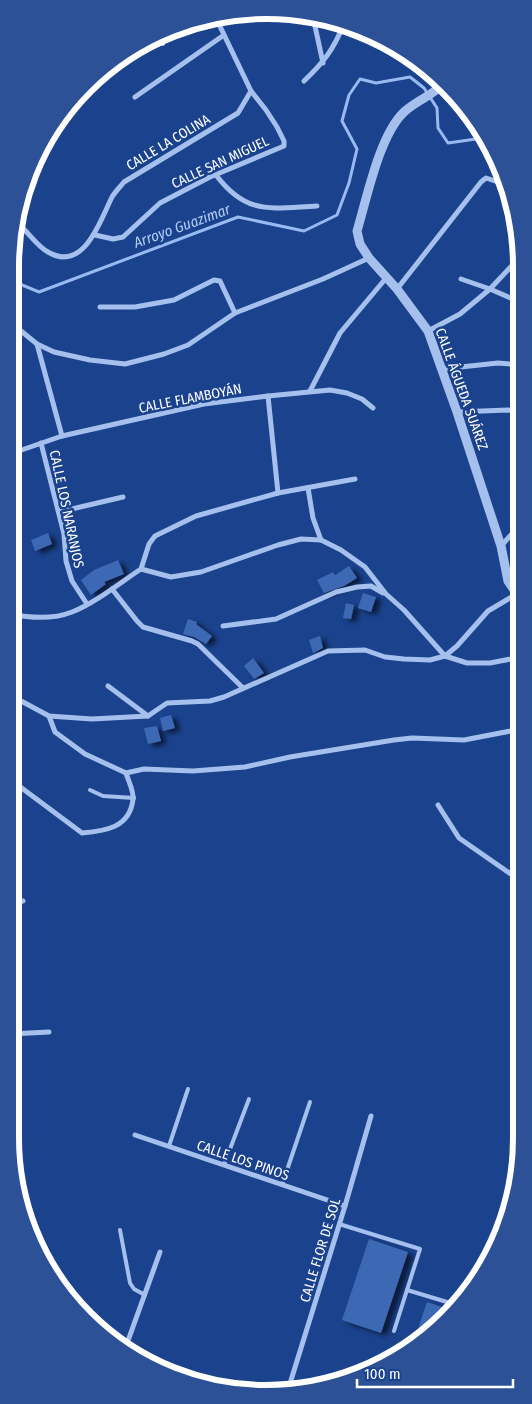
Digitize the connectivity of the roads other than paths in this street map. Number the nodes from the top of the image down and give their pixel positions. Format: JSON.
{"nodes":[{"id":1,"x":219,"y":24,"type":"edge"},
{"id":2,"x":314,"y":24,"type":"edge"},
{"id":3,"x":341,"y":31,"type":"edge"},
{"id":4,"x":224,"y":35,"type":"junction"},
{"id":5,"x":322,"y":63,"type":"junction"},
{"id":6,"x":304,"y":81,"type":"dead end"},
{"id":7,"x":438,"y":88,"type":"edge"},
{"id":8,"x":251,"y":91,"type":"junction"},
{"id":9,"x":135,"y":97,"type":"dead end"},
{"id":10,"x":216,"y":175,"type":"junction"},
{"id":11,"x":498,"y":181,"type":"edge"},
{"id":12,"x":317,"y":206,"type":"dead end"},
{"id":13,"x":22,"y":229,"type":"edge"},
{"id":14,"x":95,"y":235,"type":"junction"},
{"id":15,"x":369,"y":258,"type":"junction"},
{"id":16,"x":513,"y":267,"type":"edge"},
{"id":17,"x":387,"y":277,"type":"junction"},
{"id":18,"x":461,"y":279,"type":"dead end"},
{"id":19,"x":397,"y":288,"type":"junction"},
{"id":20,"x":490,"y":289,"type":"junction"},
{"id":21,"x":513,"y":299,"type":"edge"},
{"id":22,"x":100,"y":308,"type":"dead end"},
{"id":23,"x":235,"y":313,"type":"junction"},
{"id":24,"x":19,"y":329,"type":"edge"},
{"id":25,"x":428,"y":331,"type":"junction"},
{"id":26,"x":37,"y":344,"type":"junction"},
{"id":27,"x":513,"y":364,"type":"edge"},
{"id":28,"x":442,"y":368,"type":"junction"},
{"id":29,"x":310,"y":391,"type":"junction"},
{"id":30,"x":268,"y":396,"type":"junction"},
{"id":31,"x":374,"y":408,"type":"dead end"},
{"id":32,"x":513,"y":410,"type":"edge"},
{"id":33,"x":457,"y":412,"type":"junction"},
{"id":34,"x":62,"y":436,"type":"junction"},
{"id":35,"x":42,"y":443,"type":"junction"},
{"id":36,"x":19,"y":451,"type":"edge"},
{"id":37,"x":355,"y":479,"type":"dead end"},
{"id":38,"x":308,"y":488,"type":"junction"},
{"id":39,"x":278,"y":493,"type":"junction"},
{"id":40,"x":123,"y":497,"type":"dead end"},
{"id":41,"x":59,"y":512,"type":"junction"},
{"id":42,"x":513,"y":533,"type":"edge"},
{"id":43,"x":321,"y":540,"type":"junction"},
{"id":44,"x":501,"y":546,"type":"junction"},
{"id":45,"x":141,"y":569,"type":"junction"},
{"id":46,"x":513,"y":588,"type":"edge"},
{"id":47,"x":112,"y":589,"type":"junction"},
{"id":48,"x":386,"y":594,"type":"junction"},
{"id":49,"x":513,"y":598,"type":"edge"},
{"id":50,"x":87,"y":604,"type":"junction"},
{"id":51,"x":19,"y":616,"type":"edge"},
{"id":52,"x":223,"y":626,"type":"dead end"},
{"id":53,"x":445,"y":656,"type":"junction"},
{"id":54,"x":513,"y":659,"type":"edge"},
{"id":55,"x":108,"y":686,"type":"dead end"},
{"id":56,"x":243,"y":688,"type":"junction"},
{"id":57,"x":19,"y":700,"type":"edge"},
{"id":58,"x":49,"y":716,"type":"junction"},
{"id":59,"x":148,"y":716,"type":"junction"},
{"id":60,"x":513,"y":731,"type":"edge"},
{"id":61,"x":126,"y":772,"type":"junction"},
{"id":62,"x":19,"y":787,"type":"edge"},
{"id":63,"x":90,"y":790,"type":"dead end"},
{"id":64,"x":134,"y":798,"type":"junction"},
{"id":65,"x":438,"y":805,"type":"dead end"},
{"id":66,"x":513,"y":876,"type":"edge"},
{"id":67,"x":23,"y":901,"type":"dead end"},
{"id":68,"x":19,"y":902,"type":"edge"},
{"id":69,"x":49,"y":1032,"type":"dead end"},
{"id":70,"x":19,"y":1034,"type":"edge"},
{"id":71,"x":188,"y":1090,"type":"dead end"},
{"id":72,"x":249,"y":1099,"type":"dead end"},
{"id":73,"x":310,"y":1102,"type":"dead end"},
{"id":74,"x":371,"y":1116,"type":"dead end"},
{"id":75,"x":134,"y":1135,"type":"dead end"},
{"id":76,"x":169,"y":1146,"type":"junction"},
{"id":77,"x":224,"y":1165,"type":"junction"},
{"id":78,"x":282,"y":1186,"type":"junction"},
{"id":79,"x":345,"y":1206,"type":"junction"},
{"id":80,"x":339,"y":1224,"type":"junction"},
{"id":81,"x":120,"y":1230,"type":"dead end"},
{"id":82,"x":160,"y":1252,"type":"dead end"},
{"id":83,"x":407,"y":1290,"type":"junction"},
{"id":84,"x":144,"y":1295,"type":"junction"},
{"id":85,"x":450,"y":1303,"type":"edge"},
{"id":86,"x":394,"y":1331,"type":"dead end"},
{"id":87,"x":127,"y":1343,"type":"edge"},
{"id":88,"x":290,"y":1384,"type":"edge"}],
"edges":[{"from":1,"to":4,"type":"street","name":"CALLE SAN MIGUEL"},
{"from":2,"to":5,"type":"street"},
{"from":3,"to":5,"type":"street"},
{"from":4,"to":8,"type":"street","name":"CALLE SAN MIGUEL"},
{"from":4,"to":9,"type":"street"},
{"from":5,"to":6,"type":"street"},
{"from":7,"to":15,"type":"street","name":"CALLE ÁGUEDA SUÁREZ"},
{"from":8,"to":10,"type":"street","name":"CALLE SAN MIGUEL"},
{"from":8,"to":14,"type":"street","name":"CALLE LA COLINA"},
{"from":10,"to":12,"type":"street"},
{"from":10,"to":14,"type":"street","name":"CALLE SAN MIGUEL"},
{"from":11,"to":19,"type":"street"},
{"from":13,"to":14,"type":"street","name":"CALLE LA COLINA"},
{"from":15,"to":17,"type":"street","name":"CALLE ÁGUEDA SUÁREZ"},
{"from":15,"to":23,"type":"street"},
{"from":16,"to":20,"type":"street"},
{"from":17,"to":19,"type":"street","name":"CALLE ÁGUEDA SUÁREZ"},
{"from":17,"to":29,"type":"street"},
{"from":18,"to":20,"type":"street"},
{"from":19,"to":25,"type":"street","name":"CALLE ÁGUEDA SUÁREZ"},
{"from":20,"to":21,"type":"street"},
{"from":20,"to":25,"type":"street"},
{"from":22,"to":23,"type":"street"},
{"from":23,"to":26,"type":"street"},
{"from":24,"to":26,"type":"street"},
{"from":25,"to":28,"type":"street","name":"CALLE ÁGUEDA SUÁREZ"},
{"from":26,"to":34,"type":"street","name":"CALLE LOS NARANJOS"},
{"from":27,"to":28,"type":"street"},
{"from":28,"to":33,"type":"street","name":"CALLE ÁGUEDA SUÁREZ"},
{"from":29,"to":30,"type":"street","name":"CALLE FLAMBOYÁN"},
{"from":29,"to":31,"type":"street","name":"CALLE FLAMBOYÁN"},
{"from":30,"to":34,"type":"street","name":"CALLE FLAMBOYÁN"},
{"from":30,"to":39,"type":"street"},
{"from":32,"to":33,"type":"street"},
{"from":33,"to":44,"type":"street","name":"CALLE ÁGUEDA SUÁREZ"},
{"from":34,"to":35,"type":"street","name":"CALLE FLAMBOYÁN"},
{"from":35,"to":36,"type":"street","name":"CALLE FLAMBOYÁN"},
{"from":35,"to":41,"type":"street","name":"CALLE LOS NARANJOS"},
{"from":37,"to":38,"type":"street"},
{"from":38,"to":39,"type":"street"},
{"from":38,"to":43,"type":"street"},
{"from":39,"to":45,"type":"street"},
{"from":40,"to":41,"type":"street"},
{"from":41,"to":50,"type":"street","name":"CALLE LOS NARANJOS"},
{"from":42,"to":44,"type":"street"},
{"from":43,"to":45,"type":"street"},
{"from":43,"to":48,"type":"street"},
{"from":44,"to":46,"type":"street","name":"CALLE ÁGUEDA SUÁREZ"},
{"from":45,"to":47,"type":"street"},
{"from":47,"to":50,"type":"street"},
{"from":47,"to":56,"type":"street"},
{"from":48,"to":52,"type":"street"},
{"from":48,"to":53,"type":"street"},
{"from":49,"to":53,"type":"street"},
{"from":50,"to":51,"type":"street"},
{"from":53,"to":54,"type":"street"},
{"from":53,"to":56,"type":"street"},
{"from":55,"to":59,"type":"street"},
{"from":56,"to":59,"type":"street"},
{"from":57,"to":58,"type":"street"},
{"from":58,"to":59,"type":"street"},
{"from":58,"to":61,"type":"street"},
{"from":60,"to":61,"type":"street"},
{"from":61,"to":64,"type":"street"},
{"from":62,"to":64,"type":"street"},
{"from":63,"to":64,"type":"lane"},
{"from":65,"to":66,"type":"street"},
{"from":67,"to":68,"type":"street"},
{"from":69,"to":70,"type":"street"},
{"from":71,"to":76,"type":"lane"},
{"from":72,"to":77,"type":"lane"},
{"from":73,"to":78,"type":"lane"},
{"from":74,"to":79,"type":"street","name":"CALLE FLOR DE SOL"},
{"from":75,"to":76,"type":"street","name":"CALLE LOS PINOS"},
{"from":76,"to":77,"type":"street","name":"CALLE LOS PINOS"},
{"from":77,"to":78,"type":"street","name":"CALLE LOS PINOS"},
{"from":78,"to":79,"type":"street","name":"CALLE LOS PINOS"},
{"from":79,"to":80,"type":"street","name":"CALLE FLOR DE SOL"},
{"from":80,"to":83,"type":"lane"},
{"from":80,"to":88,"type":"street","name":"CALLE FLOR DE SOL"},
{"from":81,"to":84,"type":"lane"},
{"from":82,"to":84,"type":"street"},
{"from":83,"to":85,"type":"lane"},
{"from":83,"to":86,"type":"lane"},
{"from":84,"to":87,"type":"street"}]}
